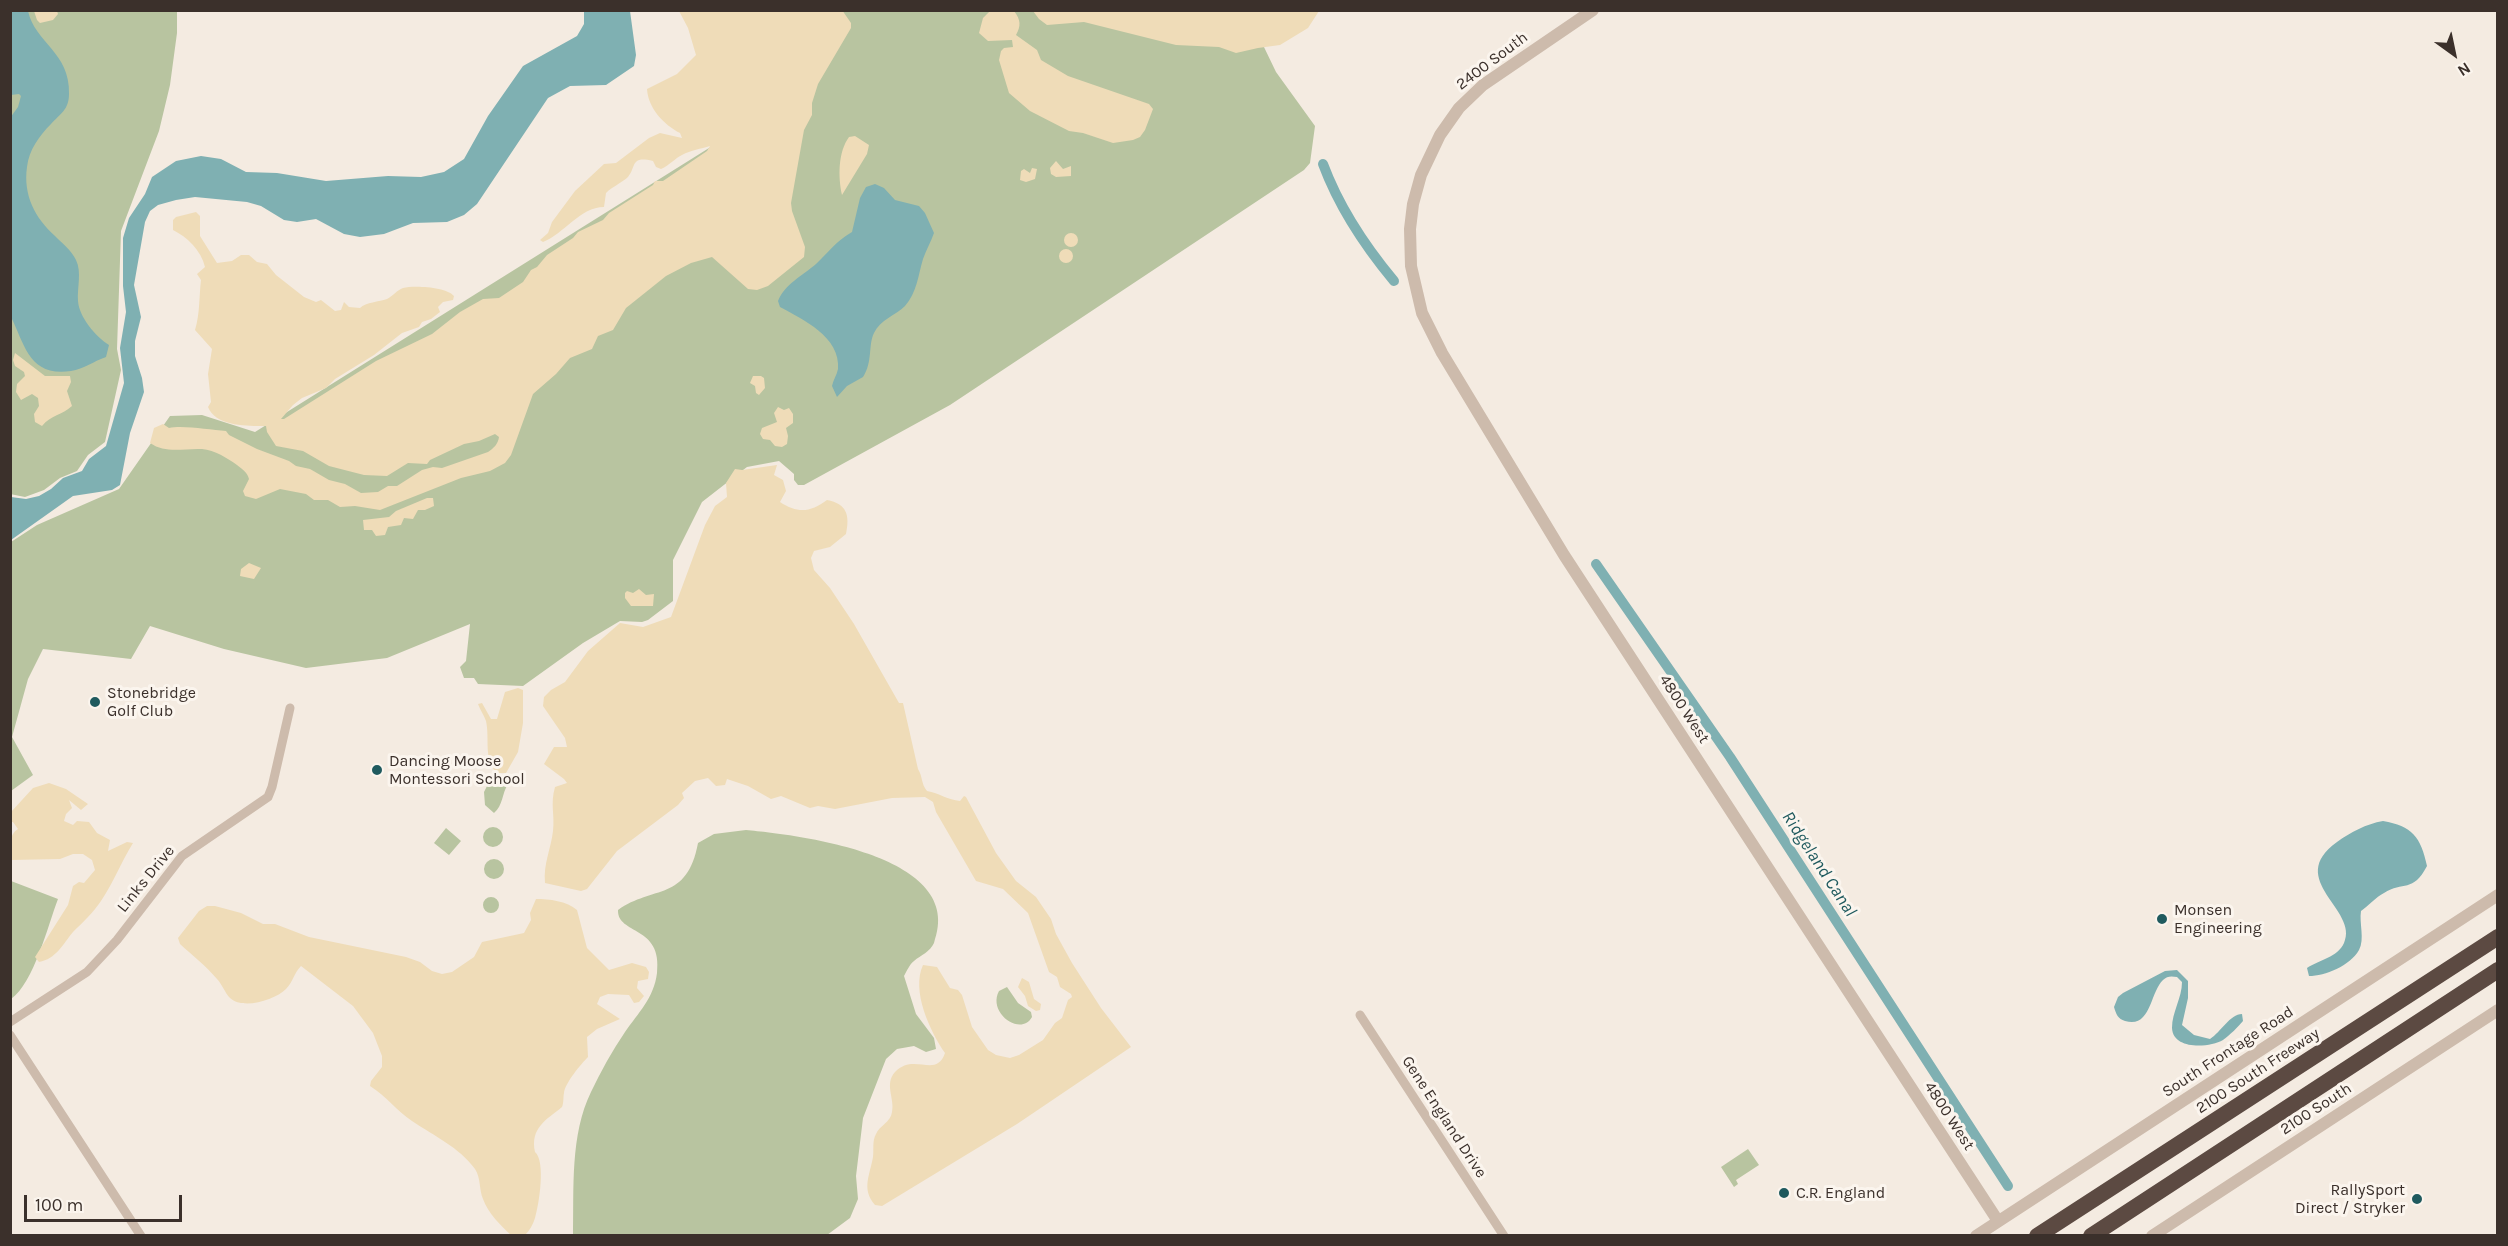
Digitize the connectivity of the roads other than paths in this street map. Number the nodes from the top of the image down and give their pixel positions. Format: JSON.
{"nodes":[{"id":1,"x":1593,"y":10,"type":"edge"},
{"id":2,"x":1417,"y":189,"type":"joint"},
{"id":3,"x":290,"y":708,"type":"dead end"},
{"id":4,"x":2498,"y":895,"type":"edge"},
{"id":5,"x":2498,"y":936,"type":"edge"},
{"id":6,"x":2498,"y":970,"type":"edge"},
{"id":7,"x":2498,"y":1010,"type":"edge"},
{"id":8,"x":1360,"y":1015,"type":"dead end"},
{"id":9,"x":10,"y":1022,"type":"edge"},
{"id":10,"x":10,"y":1035,"type":"edge"},
{"id":11,"x":1998,"y":1221,"type":"junction"},
{"id":12,"x":141,"y":1236,"type":"edge"},
{"id":13,"x":1504,"y":1236,"type":"edge"},
{"id":14,"x":1976,"y":1236,"type":"edge"},
{"id":15,"x":2037,"y":1236,"type":"edge"},
{"id":16,"x":2091,"y":1236,"type":"edge"},
{"id":17,"x":2152,"y":1236,"type":"edge"}],
"edges":[{"from":1,"to":2,"type":"street","name":"2400 South"},
{"from":2,"to":11,"type":"street","name":"4800 West"},
{"from":3,"to":9,"type":"street","name":"Links Drive"},
{"from":4,"to":11,"type":"street","name":"South Frontage Road"},
{"from":5,"to":15,"type":"highway","name":"2100 South Freeway"},
{"from":6,"to":16,"type":"highway"},
{"from":7,"to":17,"type":"street","name":"2100 South"},
{"from":8,"to":13,"type":"street","name":"Gene England Drive"},
{"from":10,"to":12,"type":"street"},
{"from":11,"to":14,"type":"street","name":"South Frontage Road"}]}
